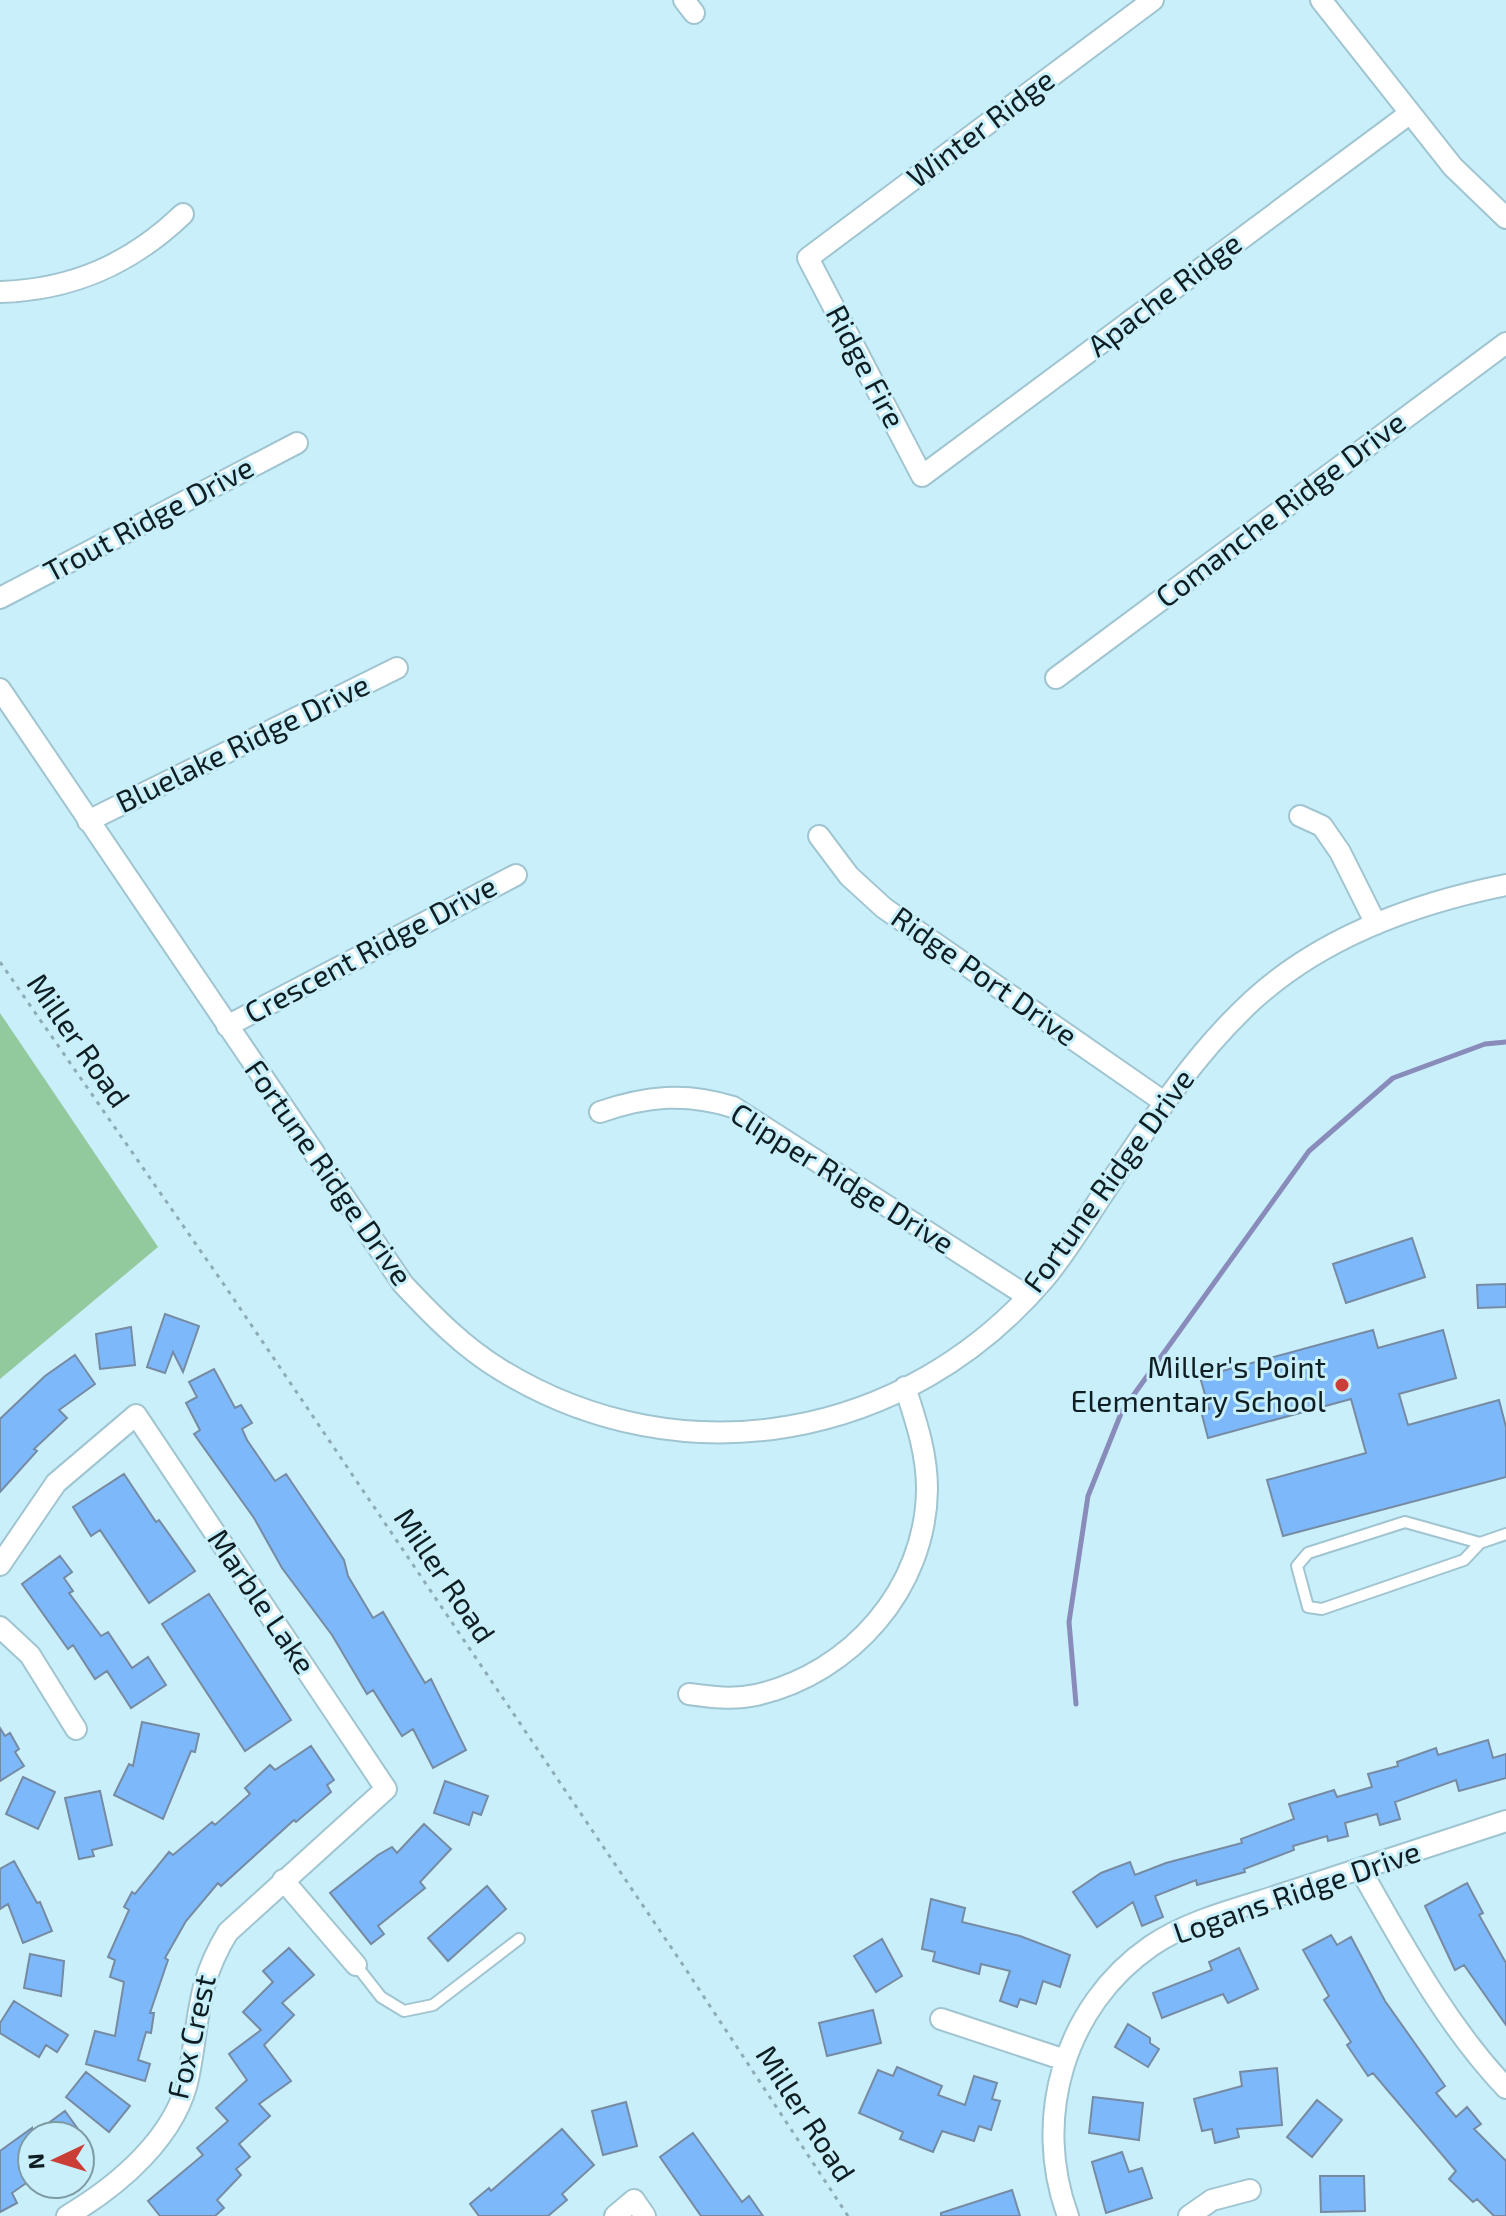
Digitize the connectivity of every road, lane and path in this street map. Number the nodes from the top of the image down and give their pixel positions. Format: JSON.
{"nodes":[{"id":1,"x":1153,"y":0,"type":"edge"},
{"id":2,"x":1321,"y":0,"type":"edge"},
{"id":3,"x":1409,"y":114,"type":"junction"},
{"id":4,"x":183,"y":214,"type":"dead end"},
{"id":5,"x":1506,"y":218,"type":"edge"},
{"id":6,"x":808,"y":258,"type":"joint"},
{"id":7,"x":0,"y":292,"type":"edge"},
{"id":8,"x":1506,"y":343,"type":"edge"},
{"id":9,"x":297,"y":443,"type":"dead end"},
{"id":10,"x":922,"y":476,"type":"joint"},
{"id":11,"x":0,"y":598,"type":"edge"},
{"id":12,"x":397,"y":668,"type":"dead end"},
{"id":13,"x":1056,"y":678,"type":"dead end"},
{"id":14,"x":0,"y":689,"type":"edge"},
{"id":15,"x":1300,"y":816,"type":"dead end"},
{"id":16,"x":88,"y":821,"type":"junction"},
{"id":17,"x":819,"y":836,"type":"dead end"},
{"id":18,"x":516,"y":875,"type":"dead end"},
{"id":19,"x":1506,"y":885,"type":"edge"},
{"id":20,"x":1376,"y":924,"type":"junction"},
{"id":21,"x":0,"y":962,"type":"edge"},
{"id":22,"x":227,"y":1026,"type":"junction"},
{"id":23,"x":1164,"y":1102,"type":"junction"},
{"id":24,"x":600,"y":1112,"type":"dead end"},
{"id":25,"x":1027,"y":1296,"type":"junction"},
{"id":26,"x":905,"y":1387,"type":"junction"},
{"id":27,"x":1506,"y":1534,"type":"edge"},
{"id":28,"x":1480,"y":1543,"type":"junction"},
{"id":29,"x":0,"y":1565,"type":"edge"},
{"id":30,"x":0,"y":1627,"type":"edge"},
{"id":31,"x":689,"y":1694,"type":"dead end"},
{"id":32,"x":76,"y":1729,"type":"dead end"},
{"id":33,"x":386,"y":1789,"type":"joint"},
{"id":34,"x":1506,"y":1821,"type":"edge"},
{"id":35,"x":1360,"y":1869,"type":"junction"},
{"id":36,"x":283,"y":1880,"type":"junction"},
{"id":37,"x":519,"y":1939,"type":"dead end"},
{"id":38,"x":356,"y":1965,"type":"joint"},
{"id":39,"x":941,"y":2019,"type":"dead end"},
{"id":40,"x":1065,"y":2060,"type":"junction"},
{"id":41,"x":1506,"y":2088,"type":"edge"},
{"id":42,"x":1250,"y":2190,"type":"dead end"},
{"id":43,"x":639,"y":2208,"type":"edge"},
{"id":44,"x":67,"y":2216,"type":"edge"},
{"id":45,"x":615,"y":2216,"type":"edge"},
{"id":46,"x":848,"y":2216,"type":"edge"},
{"id":47,"x":1068,"y":2216,"type":"edge"},
{"id":48,"x":1189,"y":2216,"type":"edge"}],
"edges":[{"from":1,"to":6,"type":"street","name":"Winter Ridge"},
{"from":2,"to":3,"type":"street"},
{"from":3,"to":5,"type":"street"},
{"from":3,"to":10,"type":"street","name":"Apache Ridge"},
{"from":4,"to":7,"type":"street"},
{"from":6,"to":10,"type":"street","name":"Ridge Fire"},
{"from":8,"to":13,"type":"street","name":"Comanche Ridge Drive"},
{"from":9,"to":11,"type":"street","name":"Trout Ridge Drive"},
{"from":12,"to":16,"type":"street","name":"Bluelake Ridge Drive"},
{"from":14,"to":16,"type":"street","name":"Fortune Ridge Drive"},
{"from":15,"to":20,"type":"street"},
{"from":16,"to":22,"type":"street","name":"Fortune Ridge Drive"},
{"from":17,"to":23,"type":"street","name":"Ridge Port Drive"},
{"from":18,"to":22,"type":"street","name":"Crescent Ridge Drive"},
{"from":19,"to":20,"type":"street","name":"Fortune Ridge Drive"},
{"from":20,"to":23,"type":"street","name":"Fortune Ridge Drive"},
{"from":21,"to":46,"type":"path","name":"Miller Road"},
{"from":22,"to":26,"type":"street","name":"Fortune Ridge Drive"},
{"from":23,"to":25,"type":"street","name":"Fortune Ridge Drive"},
{"from":24,"to":25,"type":"street","name":"Clipper Ridge Drive"},
{"from":25,"to":26,"type":"street","name":"Fortune Ridge Drive"},
{"from":26,"to":31,"type":"street"},
{"from":27,"to":28,"type":"lane"},
{"from":28,"to":28,"type":"lane"},
{"from":29,"to":33,"type":"street","name":"Marble Lake"},
{"from":30,"to":32,"type":"street"},
{"from":33,"to":36,"type":"street","name":"Fox Crest"},
{"from":34,"to":35,"type":"street","name":"Logans Ridge Drive"},
{"from":35,"to":40,"type":"street","name":"Logans Ridge Drive"},
{"from":35,"to":41,"type":"street"},
{"from":36,"to":38,"type":"street"},
{"from":36,"to":44,"type":"street","name":"Fox Crest"},
{"from":37,"to":38,"type":"lane"},
{"from":39,"to":40,"type":"street"},
{"from":40,"to":47,"type":"street","name":"Logans Ridge Drive"},
{"from":42,"to":48,"type":"street"},
{"from":43,"to":45,"type":"street"}]}
